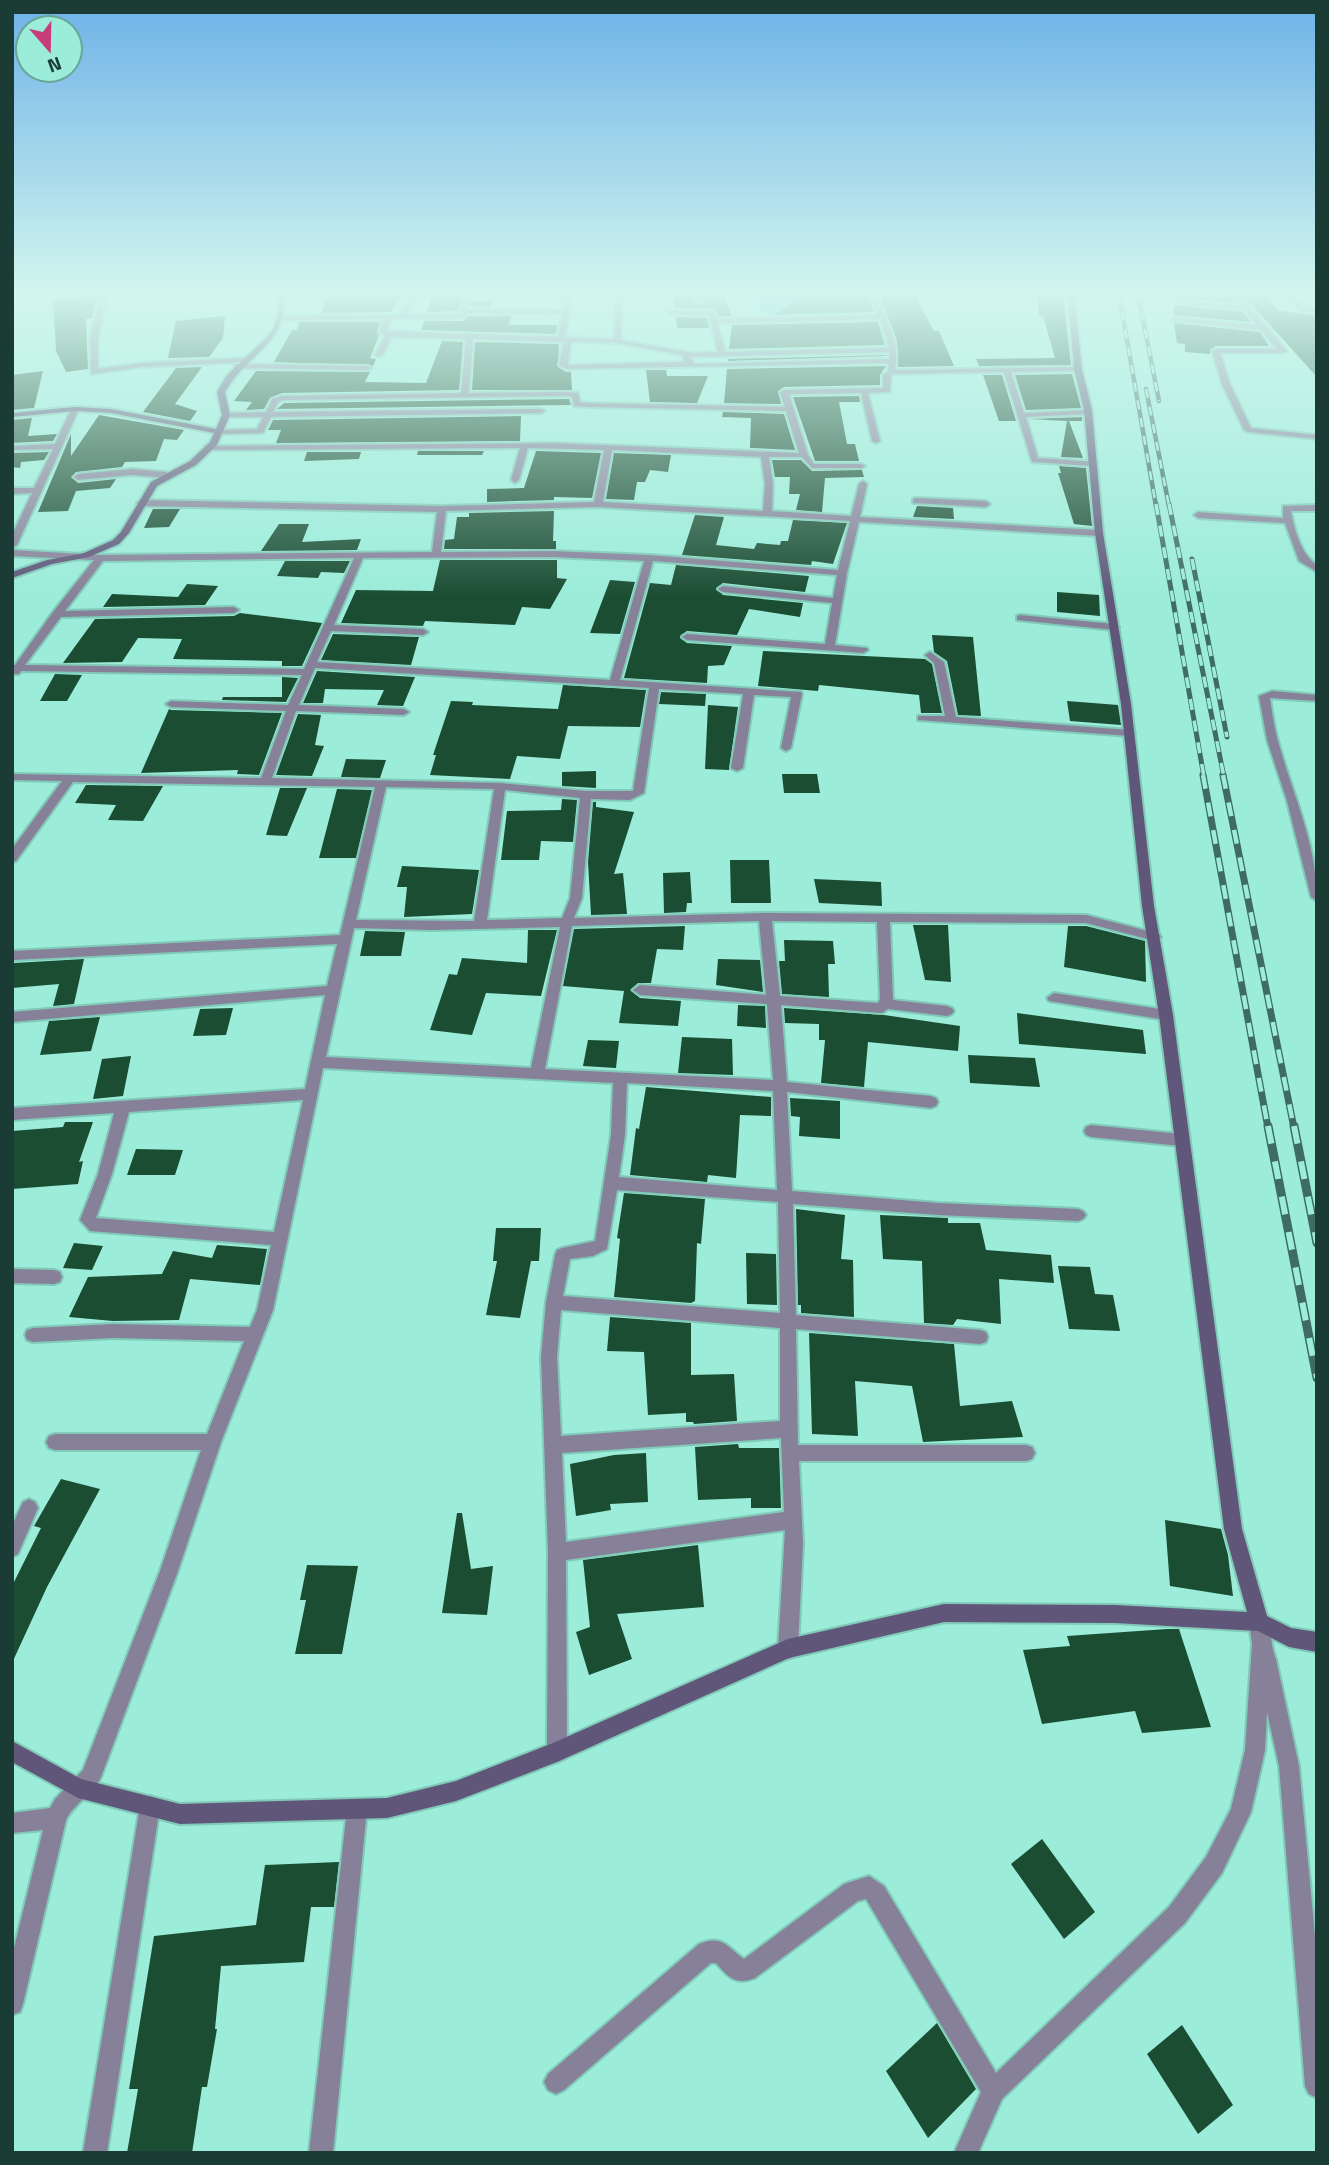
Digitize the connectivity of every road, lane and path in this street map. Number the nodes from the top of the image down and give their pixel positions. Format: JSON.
{"nodes":[{"id":1,"x":221,"y":395,"type":"edge"},
{"id":2,"x":418,"y":395,"type":"edge"},
{"id":3,"x":573,"y":395,"type":"edge"},
{"id":4,"x":787,"y":395,"type":"edge"},
{"id":5,"x":865,"y":395,"type":"edge"},
{"id":6,"x":1016,"y":395,"type":"edge"},
{"id":7,"x":1084,"y":395,"type":"edge"},
{"id":8,"x":1232,"y":395,"type":"edge"},
{"id":9,"x":75,"y":409,"type":"junction"},
{"id":10,"x":788,"y":409,"type":"junction"},
{"id":11,"x":541,"y":411,"type":"dead end"},
{"id":12,"x":1088,"y":412,"type":"junction"},
{"id":13,"x":12,"y":415,"type":"edge"},
{"id":14,"x":226,"y":415,"type":"junction"},
{"id":15,"x":270,"y":415,"type":"junction"},
{"id":16,"x":1023,"y":415,"type":"junction"},
{"id":17,"x":219,"y":432,"type":"junction"},
{"id":18,"x":1317,"y":437,"type":"edge"},
{"id":19,"x":876,"y":441,"type":"dead end"},
{"id":20,"x":526,"y":445,"type":"junction"},
{"id":21,"x":58,"y":446,"type":"junction"},
{"id":22,"x":609,"y":447,"type":"junction"},
{"id":23,"x":12,"y":448,"type":"edge"},
{"id":24,"x":208,"y":448,"type":"junction"},
{"id":25,"x":765,"y":455,"type":"junction"},
{"id":26,"x":804,"y":455,"type":"junction"},
{"id":27,"x":1093,"y":464,"type":"junction"},
{"id":28,"x":861,"y":466,"type":"dead end"},
{"id":29,"x":166,"y":475,"type":"junction"},
{"id":30,"x":78,"y":477,"type":"dead end"},
{"id":31,"x":515,"y":480,"type":"dead end"},
{"id":32,"x":863,"y":484,"type":"dead end"},
{"id":33,"x":39,"y":490,"type":"junction"},
{"id":34,"x":12,"y":491,"type":"edge"},
{"id":35,"x":916,"y":501,"type":"dead end"},
{"id":36,"x":141,"y":503,"type":"junction"},
{"id":37,"x":598,"y":504,"type":"junction"},
{"id":38,"x":1317,"y":508,"type":"edge"},
{"id":39,"x":442,"y":509,"type":"junction"},
{"id":40,"x":767,"y":514,"type":"junction"},
{"id":41,"x":1198,"y":515,"type":"dead end"},
{"id":42,"x":855,"y":518,"type":"junction"},
{"id":43,"x":1288,"y":522,"type":"junction"},
{"id":44,"x":988,"y":527,"type":"junction"},
{"id":45,"x":16,"y":532,"type":"edge"},
{"id":46,"x":1099,"y":533,"type":"junction"},
{"id":47,"x":12,"y":545,"type":"edge"},
{"id":48,"x":12,"y":553,"type":"edge"},
{"id":49,"x":86,"y":555,"type":"junction"},
{"id":50,"x":436,"y":555,"type":"junction"},
{"id":51,"x":100,"y":558,"type":"junction"},
{"id":52,"x":359,"y":558,"type":"junction"},
{"id":53,"x":649,"y":558,"type":"junction"},
{"id":54,"x":1317,"y":569,"type":"edge"},
{"id":55,"x":842,"y":573,"type":"junction"},
{"id":56,"x":12,"y":575,"type":"edge"},
{"id":57,"x":723,"y":589,"type":"dead end"},
{"id":58,"x":837,"y":601,"type":"junction"},
{"id":59,"x":234,"y":610,"type":"dead end"},
{"id":60,"x":56,"y":614,"type":"junction"},
{"id":61,"x":1020,"y":618,"type":"dead end"},
{"id":62,"x":1114,"y":627,"type":"junction"},
{"id":63,"x":327,"y":628,"type":"junction"},
{"id":64,"x":423,"y":632,"type":"dead end"},
{"id":65,"x":687,"y":637,"type":"dead end"},
{"id":66,"x":830,"y":647,"type":"junction"},
{"id":67,"x":863,"y":650,"type":"dead end"},
{"id":68,"x":930,"y":655,"type":"dead end"},
{"id":69,"x":310,"y":668,"type":"junction"},
{"id":70,"x":14,"y":670,"type":"edge"},
{"id":71,"x":614,"y":684,"type":"junction"},
{"id":72,"x":654,"y":686,"type":"junction"},
{"id":73,"x":749,"y":691,"type":"junction"},
{"id":74,"x":1317,"y":698,"type":"edge"},
{"id":75,"x":171,"y":704,"type":"dead end"},
{"id":76,"x":290,"y":710,"type":"junction"},
{"id":77,"x":404,"y":712,"type":"dead end"},
{"id":78,"x":922,"y":718,"type":"dead end"},
{"id":79,"x":951,"y":720,"type":"junction"},
{"id":80,"x":1129,"y":733,"type":"junction"},
{"id":81,"x":786,"y":748,"type":"dead end"},
{"id":82,"x":737,"y":768,"type":"dead end"},
{"id":83,"x":12,"y":777,"type":"edge"},
{"id":84,"x":69,"y":779,"type":"junction"},
{"id":85,"x":265,"y":783,"type":"junction"},
{"id":86,"x":381,"y":784,"type":"junction"},
{"id":87,"x":500,"y":786,"type":"junction"},
{"id":88,"x":586,"y":795,"type":"junction"},
{"id":89,"x":12,"y":858,"type":"edge"},
{"id":90,"x":1317,"y":897,"type":"edge"},
{"id":91,"x":765,"y":916,"type":"junction"},
{"id":92,"x":883,"y":917,"type":"junction"},
{"id":93,"x":567,"y":921,"type":"junction"},
{"id":94,"x":480,"y":924,"type":"junction"},
{"id":95,"x":346,"y":932,"type":"junction"},
{"id":96,"x":1155,"y":937,"type":"junction"},
{"id":97,"x":12,"y":956,"type":"edge"},
{"id":98,"x":640,"y":989,"type":"dead end"},
{"id":99,"x":333,"y":990,"type":"junction"},
{"id":100,"x":1054,"y":998,"type":"dead end"},
{"id":101,"x":775,"y":1000,"type":"junction"},
{"id":102,"x":885,"y":1004,"type":"junction"},
{"id":103,"x":947,"y":1012,"type":"dead end"},
{"id":104,"x":1166,"y":1015,"type":"junction"},
{"id":105,"x":12,"y":1017,"type":"edge"},
{"id":106,"x":318,"y":1062,"type":"junction"},
{"id":107,"x":537,"y":1073,"type":"junction"},
{"id":108,"x":620,"y":1077,"type":"junction"},
{"id":109,"x":778,"y":1086,"type":"junction"},
{"id":110,"x":311,"y":1094,"type":"junction"},
{"id":111,"x":931,"y":1102,"type":"dead end"},
{"id":112,"x":123,"y":1107,"type":"junction"},
{"id":113,"x":12,"y":1114,"type":"edge"},
{"id":114,"x":1091,"y":1131,"type":"dead end"},
{"id":115,"x":1181,"y":1140,"type":"junction"},
{"id":116,"x":612,"y":1182,"type":"junction"},
{"id":117,"x":786,"y":1198,"type":"junction"},
{"id":118,"x":1078,"y":1214,"type":"dead end"},
{"id":119,"x":280,"y":1239,"type":"junction"},
{"id":120,"x":12,"y":1276,"type":"edge"},
{"id":121,"x":54,"y":1277,"type":"dead end"},
{"id":122,"x":554,"y":1302,"type":"junction"},
{"id":123,"x":789,"y":1321,"type":"junction"},
{"id":124,"x":257,"y":1334,"type":"junction"},
{"id":125,"x":33,"y":1335,"type":"dead end"},
{"id":126,"x":980,"y":1337,"type":"dead end"},
{"id":127,"x":789,"y":1429,"type":"junction"},
{"id":128,"x":55,"y":1442,"type":"dead end"},
{"id":129,"x":212,"y":1442,"type":"junction"},
{"id":130,"x":552,"y":1445,"type":"junction"},
{"id":131,"x":790,"y":1453,"type":"junction"},
{"id":132,"x":1026,"y":1453,"type":"dead end"},
{"id":133,"x":29,"y":1508,"type":"dead end"},
{"id":134,"x":792,"y":1520,"type":"junction"},
{"id":135,"x":12,"y":1548,"type":"edge"},
{"id":136,"x":556,"y":1552,"type":"junction"},
{"id":137,"x":1259,"y":1622,"type":"junction"},
{"id":138,"x":1317,"y":1642,"type":"edge"},
{"id":139,"x":1262,"y":1644,"type":"junction"},
{"id":140,"x":788,"y":1649,"type":"junction"},
{"id":141,"x":12,"y":1751,"type":"edge"},
{"id":142,"x":557,"y":1752,"type":"junction"},
{"id":143,"x":81,"y":1789,"type":"junction"},
{"id":144,"x":150,"y":1806,"type":"junction"},
{"id":145,"x":357,"y":1809,"type":"junction"},
{"id":146,"x":55,"y":1818,"type":"junction"},
{"id":147,"x":12,"y":1823,"type":"edge"},
{"id":148,"x":12,"y":2004,"type":"edge"},
{"id":149,"x":556,"y":2082,"type":"dead end"},
{"id":150,"x":1317,"y":2086,"type":"edge"},
{"id":151,"x":994,"y":2091,"type":"junction"},
{"id":152,"x":95,"y":2153,"type":"edge"},
{"id":153,"x":321,"y":2153,"type":"edge"},
{"id":154,"x":965,"y":2153,"type":"edge"}],
"edges":[{"from":1,"to":14,"type":"street"},
{"from":2,"to":15,"type":"street"},
{"from":3,"to":10,"type":"street"},
{"from":4,"to":10,"type":"street"},
{"from":5,"to":19,"type":"street"},
{"from":6,"to":16,"type":"street"},
{"from":7,"to":12,"type":"street"},
{"from":8,"to":18,"type":"street"},
{"from":9,"to":13,"type":"street"},
{"from":9,"to":17,"type":"street"},
{"from":9,"to":21,"type":"street"},
{"from":10,"to":26,"type":"street"},
{"from":11,"to":15,"type":"street"},
{"from":12,"to":16,"type":"street"},
{"from":12,"to":27,"type":"street"},
{"from":14,"to":15,"type":"street"},
{"from":14,"to":17,"type":"street"},
{"from":15,"to":17,"type":"street"},
{"from":16,"to":27,"type":"street"},
{"from":17,"to":24,"type":"street"},
{"from":20,"to":22,"type":"street"},
{"from":20,"to":24,"type":"street"},
{"from":20,"to":31,"type":"street"},
{"from":21,"to":23,"type":"street"},
{"from":21,"to":33,"type":"street"},
{"from":22,"to":25,"type":"street"},
{"from":22,"to":37,"type":"street"},
{"from":24,"to":29,"type":"street"},
{"from":25,"to":26,"type":"street"},
{"from":25,"to":40,"type":"street"},
{"from":26,"to":28,"type":"street"},
{"from":27,"to":46,"type":"street"},
{"from":29,"to":30,"type":"street"},
{"from":29,"to":36,"type":"street"},
{"from":32,"to":42,"type":"street"},
{"from":33,"to":34,"type":"street"},
{"from":33,"to":45,"type":"street"},
{"from":35,"to":44,"type":"street"},
{"from":36,"to":39,"type":"street"},
{"from":36,"to":49,"type":"street"},
{"from":37,"to":39,"type":"street"},
{"from":37,"to":40,"type":"street"},
{"from":38,"to":43,"type":"street"},
{"from":39,"to":50,"type":"street"},
{"from":40,"to":42,"type":"street"},
{"from":41,"to":43,"type":"street"},
{"from":42,"to":44,"type":"street"},
{"from":42,"to":55,"type":"street"},
{"from":43,"to":54,"type":"street"},
{"from":44,"to":46,"type":"street"},
{"from":45,"to":47,"type":"street"},
{"from":46,"to":62,"type":"street"},
{"from":48,"to":49,"type":"street"},
{"from":49,"to":51,"type":"street"},
{"from":49,"to":56,"type":"street"},
{"from":50,"to":52,"type":"street"},
{"from":50,"to":53,"type":"street"},
{"from":51,"to":52,"type":"street"},
{"from":51,"to":60,"type":"street"},
{"from":52,"to":63,"type":"street"},
{"from":53,"to":55,"type":"street"},
{"from":53,"to":71,"type":"street"},
{"from":55,"to":58,"type":"street"},
{"from":57,"to":58,"type":"street"},
{"from":58,"to":66,"type":"street"},
{"from":59,"to":60,"type":"street"},
{"from":60,"to":70,"type":"street"},
{"from":61,"to":62,"type":"street"},
{"from":62,"to":80,"type":"street"},
{"from":63,"to":64,"type":"street"},
{"from":63,"to":69,"type":"street"},
{"from":65,"to":66,"type":"street"},
{"from":66,"to":67,"type":"street"},
{"from":68,"to":79,"type":"street"},
{"from":69,"to":70,"type":"street"},
{"from":69,"to":71,"type":"street"},
{"from":69,"to":76,"type":"street"},
{"from":71,"to":72,"type":"street"},
{"from":72,"to":73,"type":"street"},
{"from":72,"to":88,"type":"street"},
{"from":73,"to":81,"type":"street"},
{"from":73,"to":82,"type":"street"},
{"from":74,"to":90,"type":"street"},
{"from":75,"to":76,"type":"street"},
{"from":76,"to":77,"type":"street"},
{"from":76,"to":85,"type":"street"},
{"from":78,"to":79,"type":"street"},
{"from":79,"to":80,"type":"street"},
{"from":80,"to":96,"type":"street"},
{"from":83,"to":84,"type":"street"},
{"from":84,"to":85,"type":"street"},
{"from":84,"to":89,"type":"street"},
{"from":85,"to":86,"type":"street"},
{"from":86,"to":87,"type":"street"},
{"from":86,"to":95,"type":"street"},
{"from":87,"to":88,"type":"street"},
{"from":87,"to":94,"type":"street"},
{"from":88,"to":93,"type":"street"},
{"from":91,"to":92,"type":"street"},
{"from":91,"to":93,"type":"street"},
{"from":91,"to":101,"type":"street"},
{"from":92,"to":96,"type":"street"},
{"from":92,"to":102,"type":"street"},
{"from":93,"to":94,"type":"street"},
{"from":93,"to":107,"type":"street"},
{"from":94,"to":95,"type":"street"},
{"from":95,"to":97,"type":"street"},
{"from":95,"to":99,"type":"street"},
{"from":96,"to":104,"type":"street"},
{"from":98,"to":101,"type":"street"},
{"from":99,"to":105,"type":"street"},
{"from":99,"to":106,"type":"street"},
{"from":100,"to":104,"type":"street"},
{"from":101,"to":102,"type":"street"},
{"from":101,"to":109,"type":"street"},
{"from":102,"to":103,"type":"street"},
{"from":104,"to":115,"type":"street"},
{"from":106,"to":107,"type":"street"},
{"from":106,"to":110,"type":"street"},
{"from":107,"to":108,"type":"street"},
{"from":108,"to":109,"type":"street"},
{"from":108,"to":116,"type":"street"},
{"from":109,"to":111,"type":"street"},
{"from":109,"to":117,"type":"street"},
{"from":110,"to":112,"type":"street"},
{"from":110,"to":119,"type":"street"},
{"from":112,"to":113,"type":"street"},
{"from":112,"to":119,"type":"street"},
{"from":114,"to":115,"type":"street"},
{"from":115,"to":137,"type":"street"},
{"from":116,"to":117,"type":"street"},
{"from":116,"to":122,"type":"street"},
{"from":117,"to":118,"type":"street"},
{"from":117,"to":123,"type":"street"},
{"from":119,"to":124,"type":"street"},
{"from":120,"to":121,"type":"street"},
{"from":122,"to":123,"type":"street"},
{"from":122,"to":130,"type":"street"},
{"from":123,"to":126,"type":"street"},
{"from":123,"to":127,"type":"street"},
{"from":124,"to":125,"type":"street"},
{"from":124,"to":129,"type":"street"},
{"from":127,"to":130,"type":"street"},
{"from":127,"to":131,"type":"street"},
{"from":128,"to":129,"type":"street"},
{"from":129,"to":143,"type":"street"},
{"from":130,"to":136,"type":"street"},
{"from":131,"to":132,"type":"street"},
{"from":131,"to":134,"type":"street"},
{"from":133,"to":135,"type":"street"},
{"from":134,"to":136,"type":"street"},
{"from":134,"to":140,"type":"street"},
{"from":136,"to":142,"type":"street"},
{"from":137,"to":138,"type":"street"},
{"from":137,"to":139,"type":"street"},
{"from":137,"to":140,"type":"street"},
{"from":139,"to":150,"type":"street"},
{"from":139,"to":151,"type":"street"},
{"from":140,"to":142,"type":"street"},
{"from":141,"to":143,"type":"street"},
{"from":142,"to":145,"type":"street"},
{"from":143,"to":144,"type":"street"},
{"from":143,"to":146,"type":"street"},
{"from":144,"to":145,"type":"street"},
{"from":144,"to":152,"type":"street"},
{"from":145,"to":153,"type":"street"},
{"from":146,"to":147,"type":"street"},
{"from":146,"to":148,"type":"street"},
{"from":149,"to":151,"type":"street"},
{"from":151,"to":154,"type":"street"}]}
